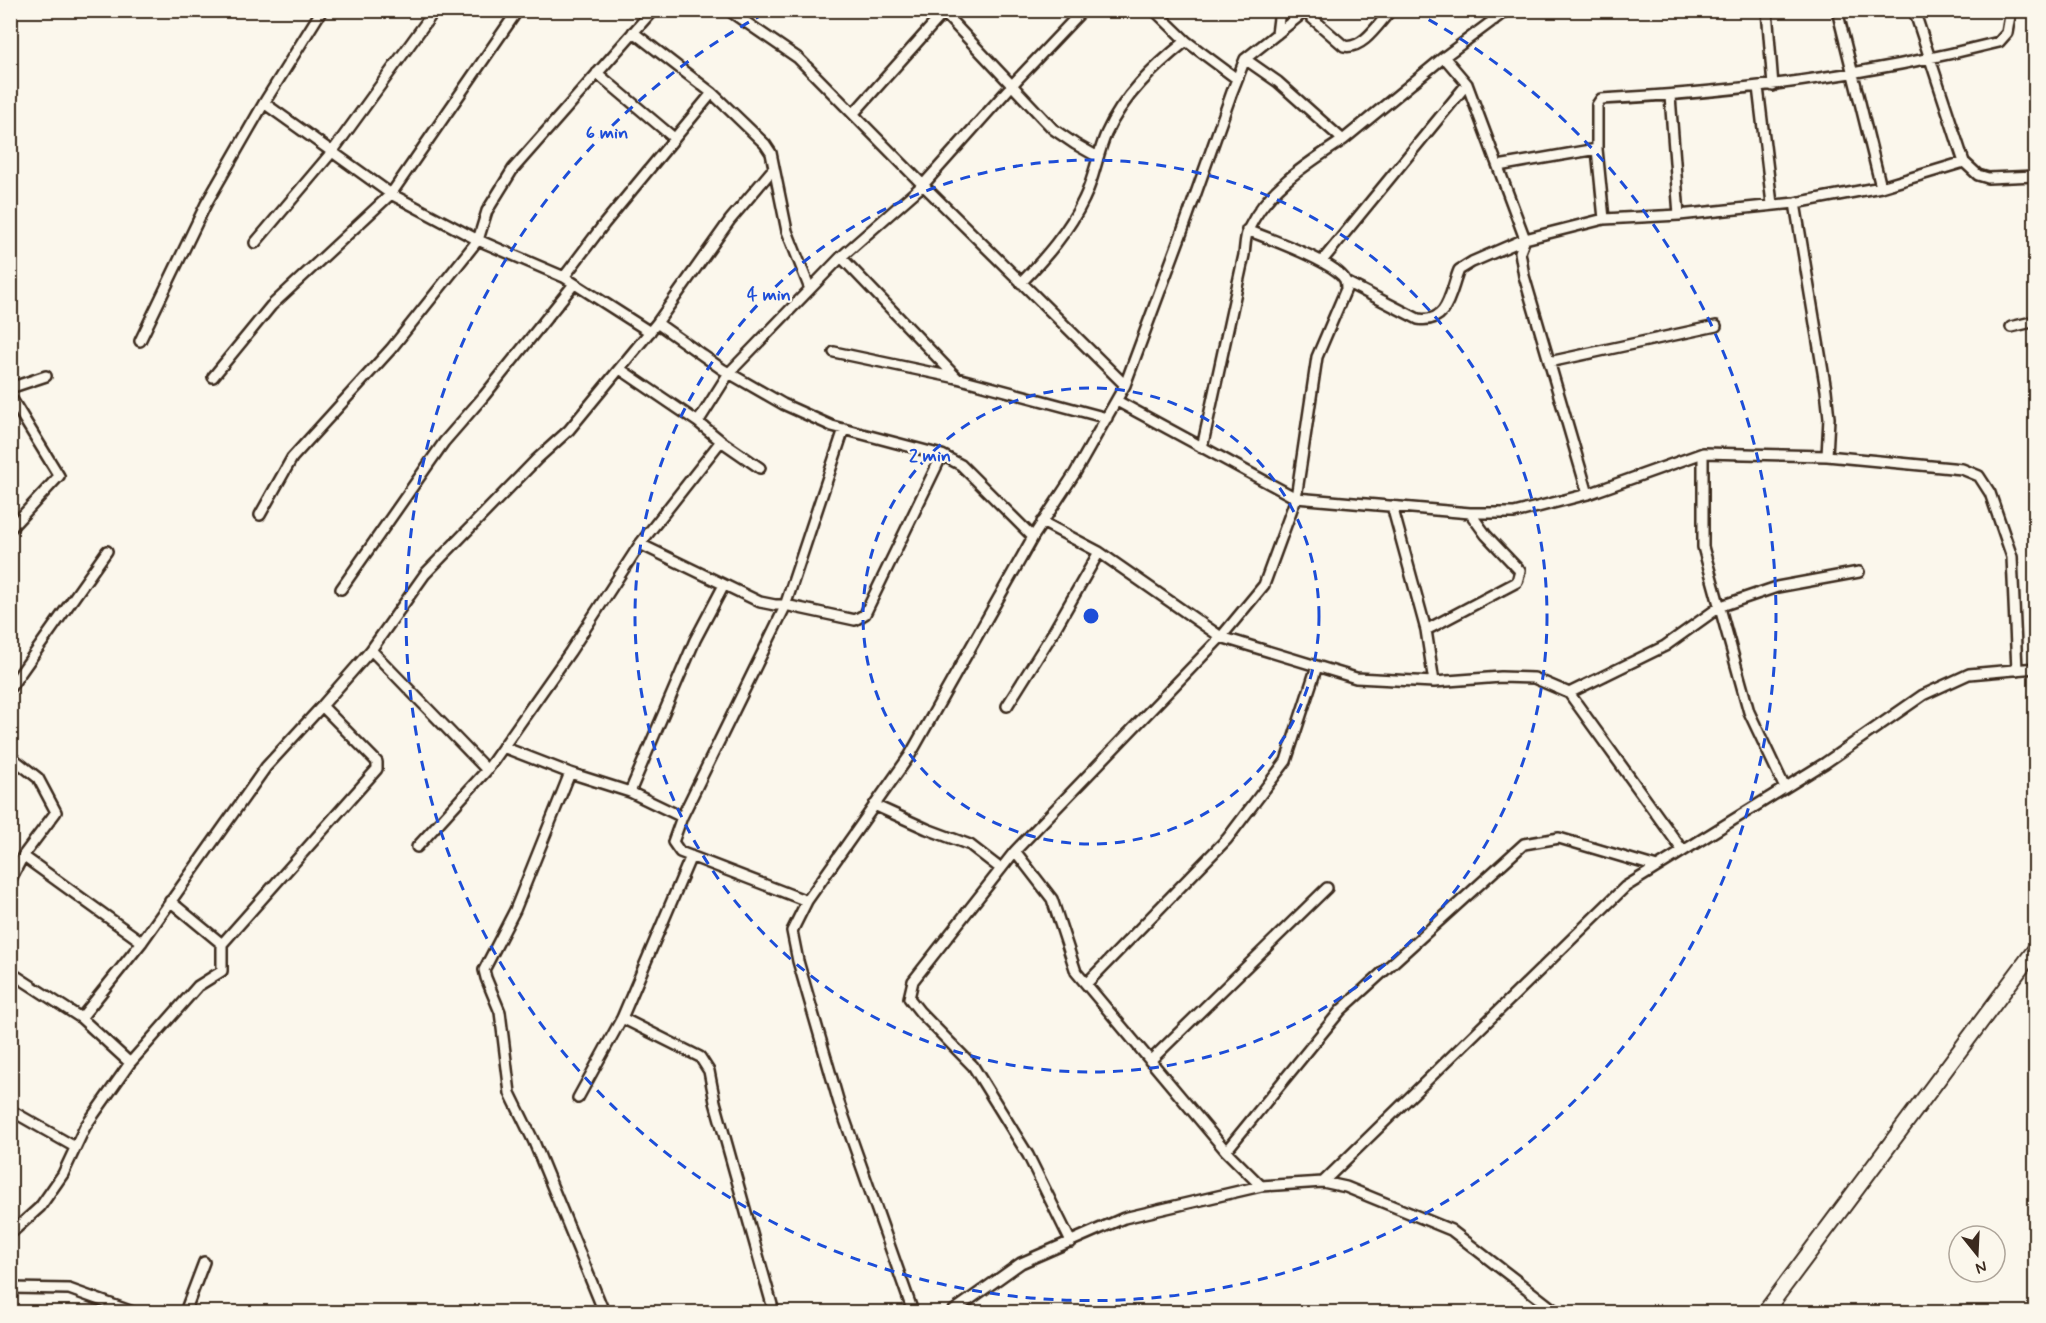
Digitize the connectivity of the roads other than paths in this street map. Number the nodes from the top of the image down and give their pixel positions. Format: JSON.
{"nodes":[{"id":1,"x":322,"y":10,"type":"edge"},
{"id":2,"x":435,"y":10,"type":"edge"},
{"id":3,"x":518,"y":10,"type":"edge"},
{"id":4,"x":653,"y":10,"type":"edge"},
{"id":5,"x":728,"y":10,"type":"edge"},
{"id":6,"x":1083,"y":10,"type":"edge"},
{"id":7,"x":1154,"y":10,"type":"edge"},
{"id":8,"x":1280,"y":10,"type":"edge"},
{"id":9,"x":1391,"y":10,"type":"edge"},
{"id":10,"x":1485,"y":10,"type":"edge"},
{"id":11,"x":1507,"y":10,"type":"edge"},
{"id":12,"x":1767,"y":10,"type":"edge"},
{"id":13,"x":1837,"y":10,"type":"edge"},
{"id":14,"x":1914,"y":10,"type":"edge"},
{"id":15,"x":2011,"y":10,"type":"edge"},
{"id":16,"x":1306,"y":11,"type":"edge"},
{"id":17,"x":945,"y":12,"type":"edge"},
{"id":18,"x":1494,"y":20,"type":"junction"},
{"id":19,"x":633,"y":32,"type":"junction"},
{"id":20,"x":1277,"y":34,"type":"junction"},
{"id":21,"x":1186,"y":40,"type":"junction"},
{"id":22,"x":1444,"y":57,"type":"junction"},
{"id":23,"x":1245,"y":59,"type":"junction"},
{"id":24,"x":1929,"y":60,"type":"junction"},
{"id":25,"x":1854,"y":73,"type":"junction"},
{"id":26,"x":597,"y":74,"type":"junction"},
{"id":27,"x":1237,"y":79,"type":"junction"},
{"id":28,"x":1013,"y":84,"type":"junction"},
{"id":29,"x":1467,"y":84,"type":"junction"},
{"id":30,"x":1773,"y":86,"type":"junction"},
{"id":31,"x":1758,"y":87,"type":"junction"},
{"id":32,"x":712,"y":93,"type":"junction"},
{"id":33,"x":1670,"y":96,"type":"junction"},
{"id":34,"x":264,"y":103,"type":"junction"},
{"id":35,"x":854,"y":113,"type":"junction"},
{"id":36,"x":675,"y":138,"type":"junction"},
{"id":37,"x":1343,"y":140,"type":"junction"},
{"id":38,"x":1597,"y":149,"type":"junction"},
{"id":39,"x":332,"y":152,"type":"junction"},
{"id":40,"x":1098,"y":157,"type":"junction"},
{"id":41,"x":1964,"y":162,"type":"junction"},
{"id":42,"x":1498,"y":166,"type":"junction"},
{"id":43,"x":774,"y":168,"type":"junction"},
{"id":44,"x":2036,"y":176,"type":"edge"},
{"id":45,"x":922,"y":184,"type":"junction"},
{"id":46,"x":1881,"y":187,"type":"junction"},
{"id":47,"x":391,"y":194,"type":"junction"},
{"id":48,"x":1795,"y":202,"type":"junction"},
{"id":49,"x":1772,"y":204,"type":"junction"},
{"id":50,"x":1679,"y":215,"type":"junction"},
{"id":51,"x":1604,"y":219,"type":"junction"},
{"id":52,"x":1247,"y":230,"type":"junction"},
{"id":53,"x":1525,"y":239,"type":"junction"},
{"id":54,"x":478,"y":240,"type":"junction"},
{"id":55,"x":255,"y":243,"type":"dead end"},
{"id":56,"x":841,"y":257,"type":"junction"},
{"id":57,"x":1322,"y":261,"type":"junction"},
{"id":58,"x":564,"y":277,"type":"junction"},
{"id":59,"x":1346,"y":282,"type":"junction"},
{"id":60,"x":1021,"y":283,"type":"junction"},
{"id":61,"x":574,"y":284,"type":"junction"},
{"id":62,"x":810,"y":289,"type":"junction"},
{"id":63,"x":2036,"y":321,"type":"edge"},
{"id":64,"x":657,"y":323,"type":"junction"},
{"id":65,"x":1716,"y":326,"type":"dead end"},
{"id":66,"x":2011,"y":327,"type":"dead end"},
{"id":67,"x":650,"y":332,"type":"junction"},
{"id":68,"x":141,"y":341,"type":"dead end"},
{"id":69,"x":834,"y":352,"type":"dead end"},
{"id":70,"x":1549,"y":362,"type":"junction"},
{"id":71,"x":620,"y":369,"type":"junction"},
{"id":72,"x":729,"y":373,"type":"junction"},
{"id":73,"x":46,"y":376,"type":"dead end"},
{"id":74,"x":213,"y":377,"type":"dead end"},
{"id":75,"x":957,"y":378,"type":"junction"},
{"id":76,"x":1125,"y":385,"type":"junction"},
{"id":77,"x":10,"y":388,"type":"edge"},
{"id":78,"x":10,"y":396,"type":"edge"},
{"id":79,"x":1117,"y":401,"type":"junction"},
{"id":80,"x":1107,"y":418,"type":"junction"},
{"id":81,"x":698,"y":422,"type":"junction"},
{"id":82,"x":844,"y":429,"type":"junction"},
{"id":83,"x":721,"y":441,"type":"junction"},
{"id":84,"x":1202,"y":448,"type":"junction"},
{"id":85,"x":1703,"y":453,"type":"junction"},
{"id":86,"x":942,"y":455,"type":"junction"},
{"id":87,"x":1827,"y":456,"type":"junction"},
{"id":88,"x":760,"y":468,"type":"dead end"},
{"id":89,"x":1588,"y":494,"type":"junction"},
{"id":90,"x":1296,"y":498,"type":"junction"},
{"id":91,"x":1392,"y":506,"type":"junction"},
{"id":92,"x":1470,"y":513,"type":"junction"},
{"id":93,"x":260,"y":515,"type":"dead end"},
{"id":94,"x":1042,"y":522,"type":"junction"},
{"id":95,"x":10,"y":530,"type":"edge"},
{"id":96,"x":1033,"y":537,"type":"junction"},
{"id":97,"x":640,"y":544,"type":"junction"},
{"id":98,"x":106,"y":551,"type":"dead end"},
{"id":99,"x":1099,"y":552,"type":"junction"},
{"id":100,"x":1859,"y":572,"type":"dead end"},
{"id":101,"x":724,"y":585,"type":"junction"},
{"id":102,"x":341,"y":589,"type":"dead end"},
{"id":103,"x":785,"y":604,"type":"junction"},
{"id":104,"x":1721,"y":606,"type":"junction"},
{"id":105,"x":1426,"y":630,"type":"junction"},
{"id":106,"x":1221,"y":637,"type":"junction"},
{"id":107,"x":370,"y":650,"type":"junction"},
{"id":108,"x":1317,"y":666,"type":"junction"},
{"id":109,"x":2036,"y":668,"type":"edge"},
{"id":110,"x":2017,"y":670,"type":"junction"},
{"id":111,"x":1434,"y":682,"type":"junction"},
{"id":112,"x":10,"y":688,"type":"edge"},
{"id":113,"x":1569,"y":693,"type":"junction"},
{"id":114,"x":322,"y":706,"type":"junction"},
{"id":115,"x":1007,"y":706,"type":"dead end"},
{"id":116,"x":503,"y":747,"type":"junction"},
{"id":117,"x":10,"y":756,"type":"edge"},
{"id":118,"x":487,"y":770,"type":"junction"},
{"id":119,"x":570,"y":773,"type":"junction"},
{"id":120,"x":1785,"y":788,"type":"junction"},
{"id":121,"x":630,"y":792,"type":"junction"},
{"id":122,"x":874,"y":805,"type":"junction"},
{"id":123,"x":682,"y":817,"type":"junction"},
{"id":124,"x":417,"y":847,"type":"dead end"},
{"id":125,"x":1015,"y":851,"type":"junction"},
{"id":126,"x":1683,"y":851,"type":"junction"},
{"id":127,"x":23,"y":856,"type":"junction"},
{"id":128,"x":691,"y":856,"type":"junction"},
{"id":129,"x":1657,"y":867,"type":"junction"},
{"id":130,"x":1001,"y":869,"type":"junction"},
{"id":131,"x":10,"y":881,"type":"edge"},
{"id":132,"x":1327,"y":888,"type":"dead end"},
{"id":133,"x":170,"y":901,"type":"junction"},
{"id":134,"x":807,"y":901,"type":"junction"},
{"id":135,"x":142,"y":942,"type":"junction"},
{"id":136,"x":222,"y":944,"type":"junction"},
{"id":137,"x":2036,"y":948,"type":"edge"},
{"id":138,"x":10,"y":972,"type":"edge"},
{"id":139,"x":1086,"y":984,"type":"junction"},
{"id":140,"x":81,"y":1018,"type":"junction"},
{"id":141,"x":622,"y":1018,"type":"junction"},
{"id":142,"x":1150,"y":1061,"type":"junction"},
{"id":143,"x":130,"y":1063,"type":"junction"},
{"id":144,"x":578,"y":1098,"type":"dead end"},
{"id":145,"x":10,"y":1110,"type":"edge"},
{"id":146,"x":75,"y":1147,"type":"junction"},
{"id":147,"x":1226,"y":1151,"type":"junction"},
{"id":148,"x":1323,"y":1182,"type":"junction"},
{"id":149,"x":1261,"y":1186,"type":"junction"},
{"id":150,"x":10,"y":1234,"type":"edge"},
{"id":151,"x":1071,"y":1242,"type":"junction"},
{"id":152,"x":204,"y":1262,"type":"dead end"},
{"id":153,"x":10,"y":1288,"type":"edge"},
{"id":154,"x":133,"y":1312,"type":"edge"},
{"id":155,"x":185,"y":1312,"type":"edge"},
{"id":156,"x":604,"y":1312,"type":"edge"},
{"id":157,"x":774,"y":1312,"type":"edge"},
{"id":158,"x":913,"y":1312,"type":"edge"},
{"id":159,"x":952,"y":1312,"type":"edge"},
{"id":160,"x":1557,"y":1312,"type":"edge"},
{"id":161,"x":1765,"y":1312,"type":"edge"}],
"edges":[{"from":1,"to":34,"type":"street"},
{"from":2,"to":39,"type":"street"},
{"from":3,"to":47,"type":"street"},
{"from":4,"to":19,"type":"street"},
{"from":5,"to":35,"type":"street"},
{"from":6,"to":28,"type":"street"},
{"from":7,"to":21,"type":"street"},
{"from":8,"to":20,"type":"street"},
{"from":9,"to":16,"type":"street"},
{"from":10,"to":18,"type":"street"},
{"from":11,"to":18,"type":"street"},
{"from":12,"to":30,"type":"street"},
{"from":13,"to":25,"type":"street"},
{"from":14,"to":24,"type":"street"},
{"from":15,"to":24,"type":"street"},
{"from":16,"to":20,"type":"street"},
{"from":17,"to":28,"type":"street"},
{"from":17,"to":35,"type":"street"},
{"from":18,"to":22,"type":"street"},
{"from":19,"to":26,"type":"street"},
{"from":19,"to":32,"type":"street"},
{"from":20,"to":23,"type":"street"},
{"from":21,"to":27,"type":"street"},
{"from":21,"to":40,"type":"street"},
{"from":22,"to":29,"type":"street"},
{"from":22,"to":37,"type":"street"},
{"from":23,"to":27,"type":"street"},
{"from":23,"to":37,"type":"street"},
{"from":24,"to":25,"type":"street"},
{"from":24,"to":41,"type":"street"},
{"from":25,"to":30,"type":"street"},
{"from":25,"to":46,"type":"street"},
{"from":26,"to":36,"type":"street"},
{"from":26,"to":54,"type":"street"},
{"from":27,"to":76,"type":"street"},
{"from":28,"to":40,"type":"street"},
{"from":28,"to":45,"type":"street"},
{"from":29,"to":42,"type":"street"},
{"from":29,"to":57,"type":"street"},
{"from":30,"to":31,"type":"street"},
{"from":31,"to":33,"type":"street"},
{"from":31,"to":49,"type":"street"},
{"from":32,"to":36,"type":"street"},
{"from":32,"to":43,"type":"street"},
{"from":33,"to":38,"type":"street"},
{"from":33,"to":50,"type":"street"},
{"from":34,"to":39,"type":"street"},
{"from":34,"to":68,"type":"street"},
{"from":35,"to":45,"type":"street"},
{"from":36,"to":58,"type":"street"},
{"from":37,"to":52,"type":"street"},
{"from":38,"to":42,"type":"street"},
{"from":38,"to":51,"type":"street"},
{"from":39,"to":47,"type":"street"},
{"from":39,"to":55,"type":"street"},
{"from":40,"to":60,"type":"street"},
{"from":41,"to":44,"type":"street"},
{"from":41,"to":46,"type":"street"},
{"from":42,"to":53,"type":"street"},
{"from":43,"to":62,"type":"street"},
{"from":43,"to":64,"type":"street"},
{"from":45,"to":56,"type":"street"},
{"from":45,"to":60,"type":"street"},
{"from":46,"to":48,"type":"street"},
{"from":47,"to":54,"type":"street"},
{"from":47,"to":74,"type":"street"},
{"from":48,"to":49,"type":"street"},
{"from":48,"to":87,"type":"street"},
{"from":49,"to":50,"type":"street"},
{"from":50,"to":51,"type":"street"},
{"from":51,"to":53,"type":"street"},
{"from":52,"to":57,"type":"street"},
{"from":52,"to":84,"type":"street"},
{"from":53,"to":59,"type":"street"},
{"from":53,"to":70,"type":"street"},
{"from":54,"to":58,"type":"street"},
{"from":54,"to":93,"type":"street"},
{"from":56,"to":62,"type":"street"},
{"from":56,"to":75,"type":"street"},
{"from":57,"to":59,"type":"street"},
{"from":58,"to":61,"type":"street"},
{"from":59,"to":90,"type":"street"},
{"from":60,"to":76,"type":"street"},
{"from":61,"to":67,"type":"street"},
{"from":61,"to":102,"type":"street"},
{"from":62,"to":72,"type":"street"},
{"from":63,"to":66,"type":"street"},
{"from":64,"to":67,"type":"street"},
{"from":64,"to":72,"type":"street"},
{"from":65,"to":70,"type":"street"},
{"from":67,"to":71,"type":"street"},
{"from":69,"to":75,"type":"street"},
{"from":70,"to":89,"type":"street"},
{"from":71,"to":81,"type":"street"},
{"from":71,"to":107,"type":"street"},
{"from":72,"to":81,"type":"street"},
{"from":72,"to":82,"type":"street"},
{"from":73,"to":77,"type":"street"},
{"from":75,"to":80,"type":"street"},
{"from":76,"to":79,"type":"street"},
{"from":78,"to":95,"type":"street"},
{"from":79,"to":80,"type":"street"},
{"from":79,"to":84,"type":"street"},
{"from":80,"to":94,"type":"street"},
{"from":81,"to":83,"type":"street"},
{"from":82,"to":86,"type":"street"},
{"from":82,"to":103,"type":"street"},
{"from":83,"to":88,"type":"street"},
{"from":83,"to":97,"type":"street"},
{"from":84,"to":90,"type":"street"},
{"from":85,"to":87,"type":"street"},
{"from":85,"to":89,"type":"street"},
{"from":85,"to":104,"type":"street"},
{"from":86,"to":96,"type":"street"},
{"from":86,"to":103,"type":"street"},
{"from":87,"to":110,"type":"street"},
{"from":89,"to":92,"type":"street"},
{"from":90,"to":91,"type":"street"},
{"from":90,"to":106,"type":"street"},
{"from":91,"to":92,"type":"street"},
{"from":91,"to":105,"type":"street"},
{"from":92,"to":105,"type":"street"},
{"from":94,"to":96,"type":"street"},
{"from":94,"to":99,"type":"street"},
{"from":96,"to":122,"type":"street"},
{"from":97,"to":101,"type":"street"},
{"from":97,"to":116,"type":"street"},
{"from":98,"to":112,"type":"street"},
{"from":99,"to":106,"type":"street"},
{"from":99,"to":115,"type":"street"},
{"from":100,"to":104,"type":"street"},
{"from":101,"to":103,"type":"street"},
{"from":101,"to":121,"type":"street"},
{"from":103,"to":123,"type":"street"},
{"from":104,"to":113,"type":"street"},
{"from":104,"to":120,"type":"street"},
{"from":105,"to":111,"type":"street"},
{"from":106,"to":108,"type":"street"},
{"from":106,"to":125,"type":"street"},
{"from":107,"to":114,"type":"street"},
{"from":107,"to":118,"type":"street"},
{"from":108,"to":111,"type":"street"},
{"from":108,"to":139,"type":"street"},
{"from":109,"to":110,"type":"street"},
{"from":110,"to":120,"type":"street"},
{"from":111,"to":113,"type":"street"},
{"from":113,"to":126,"type":"street"},
{"from":114,"to":133,"type":"street"},
{"from":114,"to":136,"type":"street"},
{"from":116,"to":118,"type":"street"},
{"from":116,"to":119,"type":"street"},
{"from":117,"to":127,"type":"street"},
{"from":118,"to":124,"type":"street"},
{"from":119,"to":121,"type":"street"},
{"from":119,"to":156,"type":"street"},
{"from":120,"to":126,"type":"street"},
{"from":121,"to":123,"type":"street"},
{"from":122,"to":130,"type":"street"},
{"from":122,"to":134,"type":"street"},
{"from":123,"to":128,"type":"street"},
{"from":125,"to":130,"type":"street"},
{"from":125,"to":139,"type":"street"},
{"from":126,"to":129,"type":"street"},
{"from":127,"to":131,"type":"street"},
{"from":127,"to":135,"type":"street"},
{"from":128,"to":134,"type":"street"},
{"from":128,"to":141,"type":"street"},
{"from":129,"to":147,"type":"street"},
{"from":129,"to":148,"type":"street"},
{"from":130,"to":151,"type":"street"},
{"from":132,"to":142,"type":"street"},
{"from":133,"to":135,"type":"street"},
{"from":133,"to":136,"type":"street"},
{"from":134,"to":158,"type":"street"},
{"from":135,"to":140,"type":"street"},
{"from":136,"to":143,"type":"street"},
{"from":137,"to":161,"type":"street"},
{"from":138,"to":140,"type":"street"},
{"from":139,"to":142,"type":"street"},
{"from":140,"to":143,"type":"street"},
{"from":141,"to":144,"type":"street"},
{"from":141,"to":157,"type":"street"},
{"from":142,"to":147,"type":"street"},
{"from":143,"to":146,"type":"street"},
{"from":145,"to":146,"type":"street"},
{"from":146,"to":150,"type":"street"},
{"from":147,"to":149,"type":"street"},
{"from":148,"to":149,"type":"street"},
{"from":148,"to":160,"type":"street"},
{"from":149,"to":151,"type":"street"},
{"from":151,"to":159,"type":"street"},
{"from":152,"to":155,"type":"street"},
{"from":153,"to":154,"type":"street"}]}
